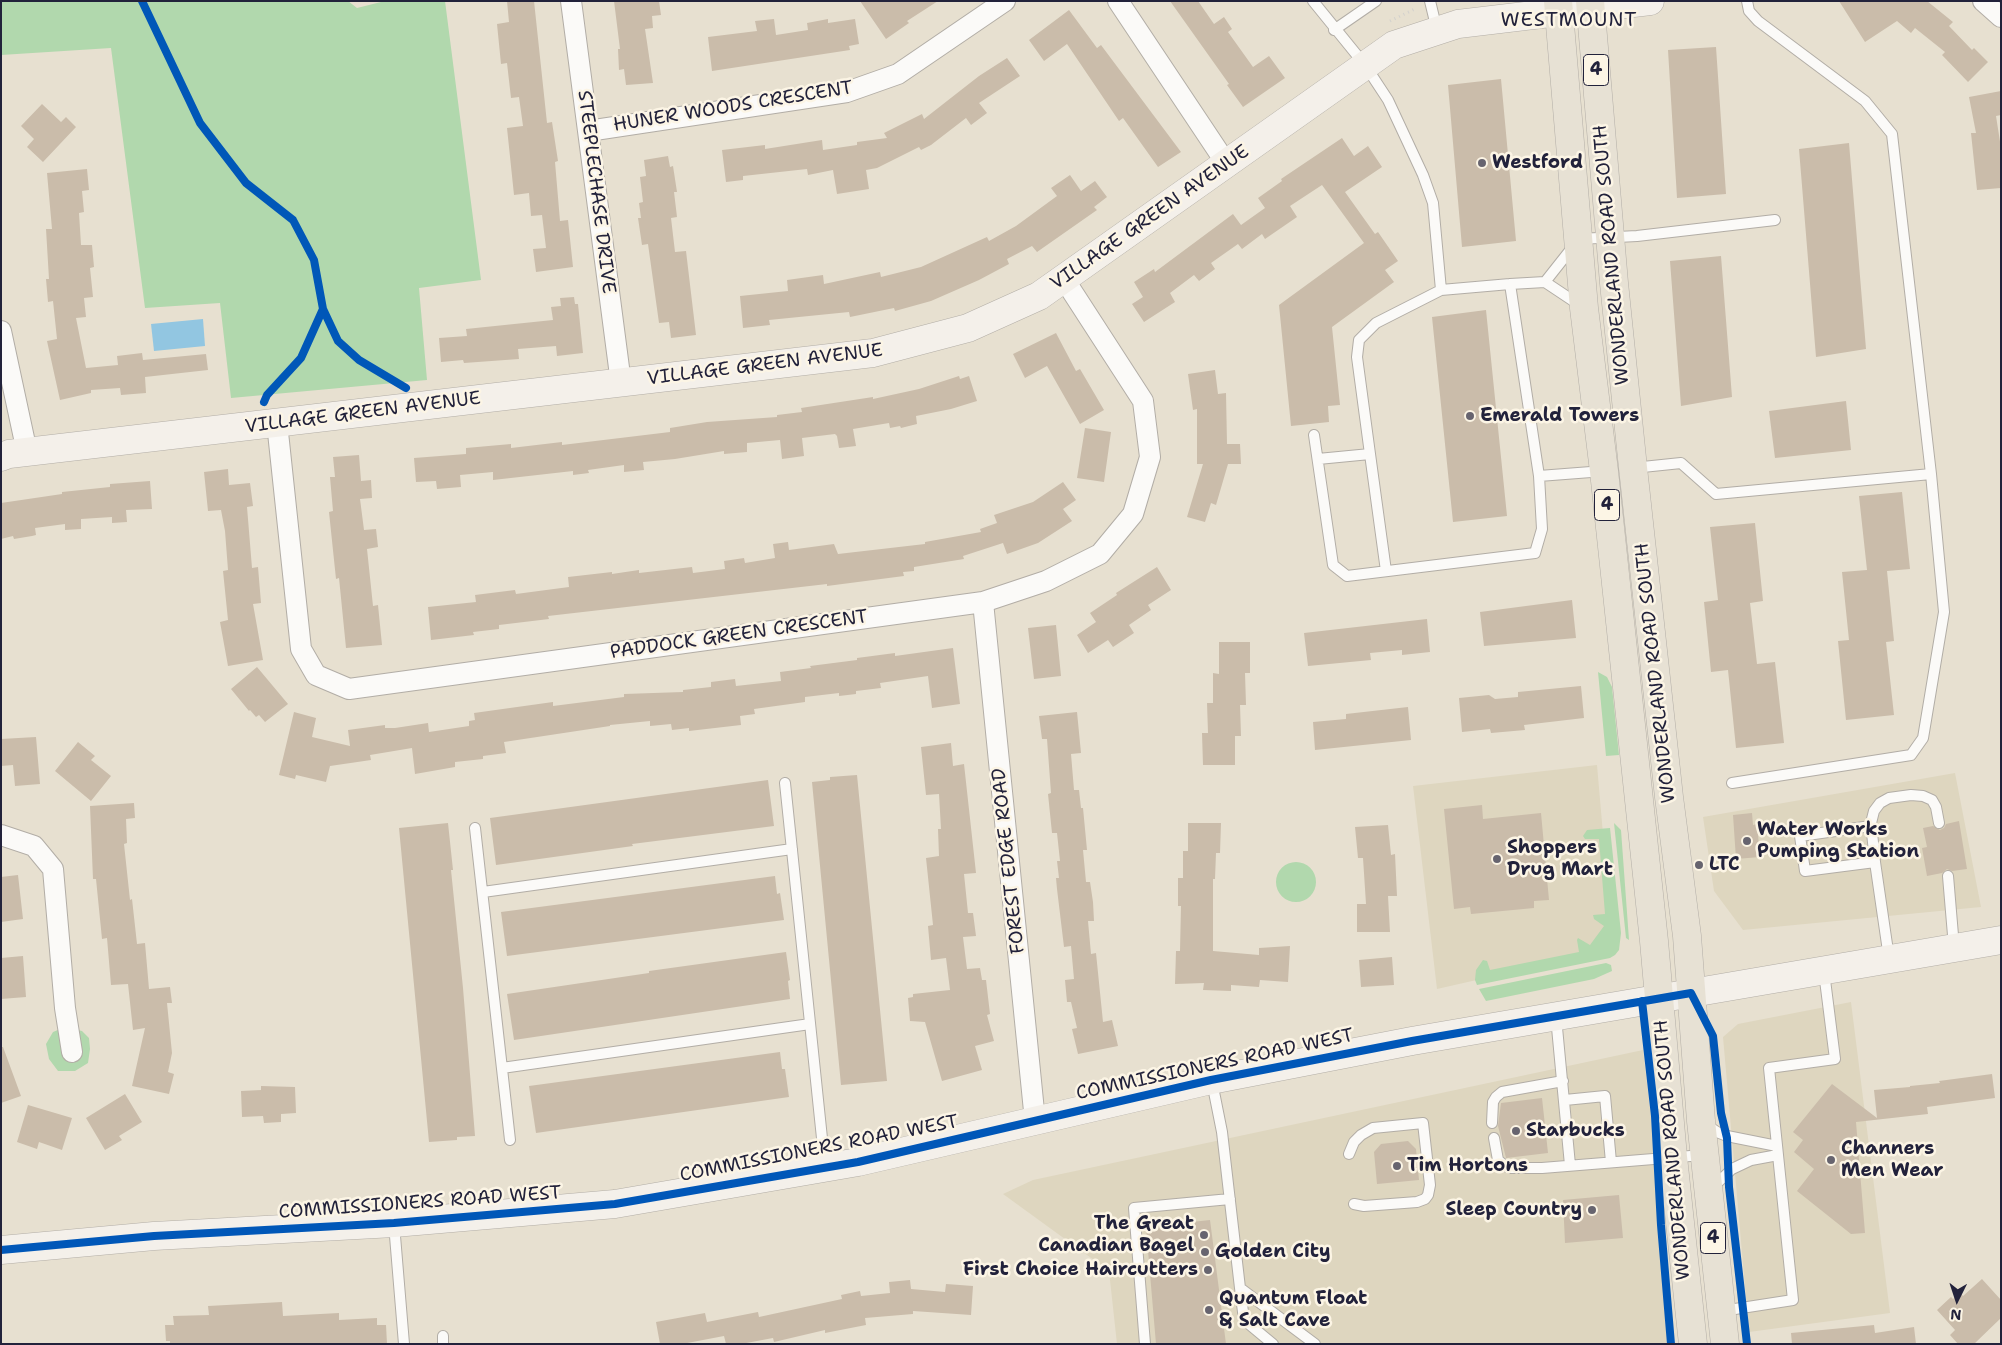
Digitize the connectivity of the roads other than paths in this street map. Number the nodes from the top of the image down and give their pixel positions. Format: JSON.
{"nodes":[{"id":1,"x":571,"y":1,"type":"edge"},
{"id":2,"x":1005,"y":1,"type":"edge"},
{"id":3,"x":1118,"y":1,"type":"edge"},
{"id":4,"x":1313,"y":1,"type":"edge"},
{"id":5,"x":1376,"y":1,"type":"edge"},
{"id":6,"x":1430,"y":1,"type":"edge"},
{"id":7,"x":1650,"y":1,"type":"edge"},
{"id":8,"x":1747,"y":1,"type":"edge"},
{"id":9,"x":1983,"y":1,"type":"edge"},
{"id":10,"x":1591,"y":5,"type":"edge"},
{"id":11,"x":1558,"y":6,"type":"edge"},
{"id":12,"x":2001,"y":17,"type":"edge"},
{"id":13,"x":1334,"y":30,"type":"junction"},
{"id":14,"x":1437,"y":31,"type":"junction"},
{"id":15,"x":1365,"y":65,"type":"junction"},
{"id":16,"x":588,"y":131,"type":"junction"},
{"id":17,"x":1226,"y":163,"type":"junction"},
{"id":18,"x":1775,"y":220,"type":"dead end"},
{"id":19,"x":1610,"y":237,"type":"junction"},
{"id":20,"x":1579,"y":239,"type":"junction"},
{"id":21,"x":1064,"y":279,"type":"junction"},
{"id":22,"x":1545,"y":282,"type":"junction"},
{"id":23,"x":1510,"y":284,"type":"junction"},
{"id":24,"x":1440,"y":290,"type":"junction"},
{"id":25,"x":1584,"y":308,"type":"junction"},
{"id":26,"x":1,"y":331,"type":"edge"},
{"id":27,"x":621,"y":383,"type":"junction"},
{"id":28,"x":277,"y":423,"type":"junction"},
{"id":29,"x":1314,"y":435,"type":"dead end"},
{"id":30,"x":14,"y":454,"type":"edge"},
{"id":31,"x":1370,"y":454,"type":"junction"},
{"id":32,"x":1318,"y":459,"type":"junction"},
{"id":33,"x":1618,"y":469,"type":"junction"},
{"id":34,"x":1932,"y":474,"type":"junction"},
{"id":35,"x":1539,"y":476,"type":"junction"},
{"id":36,"x":1386,"y":571,"type":"junction"},
{"id":37,"x":983,"y":602,"type":"junction"},
{"id":38,"x":785,"y":783,"type":"dead end"},
{"id":39,"x":1732,"y":783,"type":"dead end"},
{"id":40,"x":1939,"y":823,"type":"dead end"},
{"id":41,"x":1871,"y":826,"type":"junction"},
{"id":42,"x":475,"y":828,"type":"dead end"},
{"id":43,"x":1,"y":834,"type":"edge"},
{"id":44,"x":792,"y":849,"type":"junction"},
{"id":45,"x":1875,"y":862,"type":"junction"},
{"id":46,"x":1948,"y":876,"type":"dead end"},
{"id":47,"x":483,"y":892,"type":"junction"},
{"id":48,"x":2001,"y":940,"type":"edge"},
{"id":49,"x":1954,"y":948,"type":"junction"},
{"id":50,"x":1889,"y":959,"type":"junction"},
{"id":51,"x":1824,"y":970,"type":"junction"},
{"id":52,"x":1691,"y":993,"type":"junction"},
{"id":53,"x":1659,"y":998,"type":"junction"},
{"id":54,"x":1556,"y":1016,"type":"junction"},
{"id":55,"x":810,"y":1024,"type":"junction"},
{"id":56,"x":72,"y":1052,"type":"dead end"},
{"id":57,"x":502,"y":1068,"type":"junction"},
{"id":58,"x":1211,"y":1080,"type":"junction"},
{"id":59,"x":1563,"y":1081,"type":"junction"},
{"id":60,"x":1565,"y":1100,"type":"junction"},
{"id":61,"x":1035,"y":1121,"type":"junction"},
{"id":62,"x":1701,"y":1121,"type":"junction"},
{"id":63,"x":1492,"y":1123,"type":"dead end"},
{"id":64,"x":1494,"y":1138,"type":"dead end"},
{"id":65,"x":510,"y":1140,"type":"dead end"},
{"id":66,"x":1778,"y":1150,"type":"junction"},
{"id":67,"x":1349,"y":1154,"type":"dead end"},
{"id":68,"x":1704,"y":1155,"type":"junction"},
{"id":69,"x":1673,"y":1158,"type":"junction"},
{"id":70,"x":1612,"y":1162,"type":"junction"},
{"id":71,"x":1570,"y":1165,"type":"junction"},
{"id":72,"x":825,"y":1168,"type":"junction"},
{"id":73,"x":1708,"y":1192,"type":"junction"},
{"id":74,"x":1230,"y":1199,"type":"junction"},
{"id":75,"x":1354,"y":1204,"type":"dead end"},
{"id":76,"x":394,"y":1223,"type":"junction"},
{"id":77,"x":1,"y":1250,"type":"edge"},
{"id":78,"x":1240,"y":1288,"type":"junction"},
{"id":79,"x":1721,"y":1311,"type":"junction"},
{"id":80,"x":404,"y":1344,"type":"edge"},
{"id":81,"x":1145,"y":1344,"type":"edge"},
{"id":82,"x":1273,"y":1344,"type":"edge"},
{"id":83,"x":1315,"y":1344,"type":"edge"},
{"id":84,"x":1693,"y":1344,"type":"edge"},
{"id":85,"x":1725,"y":1344,"type":"edge"}],
"edges":[{"from":1,"to":16,"type":"street","name":"STEEPLECHASE DRIVE"},
{"from":2,"to":16,"type":"street","name":"HUNER WOODS CRESCENT"},
{"from":3,"to":17,"type":"street"},
{"from":4,"to":13,"type":"lane"},
{"from":5,"to":13,"type":"lane"},
{"from":6,"to":14,"type":"lane"},
{"from":7,"to":10,"type":"main road","name":"VILLAGE GREEN AVENUE"},
{"from":8,"to":34,"type":"lane"},
{"from":9,"to":12,"type":"street"},
{"from":10,"to":11,"type":"main road","name":"VILLAGE GREEN AVENUE"},
{"from":10,"to":19,"type":"main road","name":"WONDERLAND ROAD SOUTH","number":"4"},
{"from":11,"to":14,"type":"main road","name":"VILLAGE GREEN AVENUE"},
{"from":11,"to":20,"type":"main road","name":"WONDERLAND ROAD SOUTH","number":"4"},
{"from":13,"to":15,"type":"lane"},
{"from":14,"to":15,"type":"main road","name":"VILLAGE GREEN AVENUE"},
{"from":15,"to":17,"type":"main road","name":"VILLAGE GREEN AVENUE"},
{"from":15,"to":24,"type":"lane"},
{"from":16,"to":27,"type":"street","name":"STEEPLECHASE DRIVE"},
{"from":17,"to":21,"type":"main road","name":"VILLAGE GREEN AVENUE"},
{"from":18,"to":19,"type":"lane"},
{"from":19,"to":20,"type":"lane"},
{"from":19,"to":33,"type":"main road","name":"WONDERLAND ROAD SOUTH","number":"4"},
{"from":20,"to":22,"type":"lane"},
{"from":20,"to":25,"type":"main road","name":"WONDERLAND ROAD SOUTH","number":"4"},
{"from":21,"to":27,"type":"main road","name":"VILLAGE GREEN AVENUE"},
{"from":21,"to":37,"type":"street","name":"PADDOCK GREEN CRESCENT"},
{"from":22,"to":23,"type":"lane"},
{"from":22,"to":25,"type":"lane"},
{"from":23,"to":24,"type":"lane"},
{"from":23,"to":35,"type":"lane"},
{"from":24,"to":31,"type":"lane"},
{"from":25,"to":33,"type":"main road","name":"WONDERLAND ROAD SOUTH","number":"4"},
{"from":26,"to":30,"type":"street"},
{"from":27,"to":28,"type":"main road","name":"VILLAGE GREEN AVENUE"},
{"from":28,"to":30,"type":"main road","name":"VILLAGE GREEN AVENUE"},
{"from":28,"to":37,"type":"street","name":"PADDOCK GREEN CRESCENT"},
{"from":29,"to":32,"type":"lane"},
{"from":31,"to":32,"type":"lane"},
{"from":31,"to":36,"type":"lane"},
{"from":32,"to":36,"type":"lane"},
{"from":33,"to":34,"type":"lane"},
{"from":33,"to":35,"type":"lane"},
{"from":33,"to":52,"type":"main road","name":"WONDERLAND ROAD SOUTH","number":"4"},
{"from":33,"to":53,"type":"main road","name":"WONDERLAND ROAD SOUTH","number":"4"},
{"from":34,"to":39,"type":"lane"},
{"from":35,"to":36,"type":"lane"},
{"from":37,"to":61,"type":"street","name":"FOREST EDGE ROAD"},
{"from":38,"to":44,"type":"lane"},
{"from":40,"to":41,"type":"lane"},
{"from":41,"to":45,"type":"lane"},
{"from":41,"to":45,"type":"lane"},
{"from":42,"to":47,"type":"lane"},
{"from":43,"to":56,"type":"street"},
{"from":44,"to":47,"type":"lane"},
{"from":44,"to":55,"type":"lane"},
{"from":45,"to":50,"type":"lane"},
{"from":46,"to":49,"type":"lane"},
{"from":47,"to":57,"type":"lane"},
{"from":48,"to":49,"type":"main road","name":"COMMISSIONERS ROAD WEST"},
{"from":49,"to":50,"type":"main road","name":"COMMISSIONERS ROAD WEST"},
{"from":50,"to":51,"type":"main road","name":"COMMISSIONERS ROAD WEST"},
{"from":51,"to":52,"type":"main road","name":"COMMISSIONERS ROAD WEST"},
{"from":51,"to":66,"type":"lane"},
{"from":52,"to":53,"type":"main road","name":"COMMISSIONERS ROAD WEST"},
{"from":52,"to":62,"type":"main road","name":"WONDERLAND ROAD SOUTH","number":"4"},
{"from":53,"to":54,"type":"main road","name":"COMMISSIONERS ROAD WEST"},
{"from":53,"to":69,"type":"main road","name":"WONDERLAND ROAD SOUTH","number":"4"},
{"from":54,"to":58,"type":"main road","name":"COMMISSIONERS ROAD WEST"},
{"from":54,"to":59,"type":"lane"},
{"from":55,"to":57,"type":"lane"},
{"from":55,"to":72,"type":"lane"},
{"from":57,"to":65,"type":"lane"},
{"from":58,"to":61,"type":"main road","name":"COMMISSIONERS ROAD WEST"},
{"from":58,"to":74,"type":"lane"},
{"from":59,"to":60,"type":"lane"},
{"from":59,"to":63,"type":"lane"},
{"from":60,"to":70,"type":"lane"},
{"from":60,"to":71,"type":"lane"},
{"from":61,"to":72,"type":"main road","name":"COMMISSIONERS ROAD WEST"},
{"from":62,"to":66,"type":"lane"},
{"from":62,"to":68,"type":"main road","name":"WONDERLAND ROAD SOUTH","number":"4"},
{"from":64,"to":71,"type":"lane"},
{"from":66,"to":73,"type":"lane"},
{"from":66,"to":79,"type":"lane"},
{"from":67,"to":75,"type":"lane"},
{"from":68,"to":69,"type":"lane"},
{"from":68,"to":73,"type":"main road","name":"WONDERLAND ROAD SOUTH","number":"4"},
{"from":69,"to":70,"type":"lane"},
{"from":69,"to":84,"type":"main road","name":"WONDERLAND ROAD SOUTH","number":"4"},
{"from":70,"to":71,"type":"lane"},
{"from":72,"to":76,"type":"main road","name":"COMMISSIONERS ROAD WEST"},
{"from":73,"to":79,"type":"main road","name":"WONDERLAND ROAD SOUTH","number":"4"},
{"from":74,"to":78,"type":"lane"},
{"from":74,"to":81,"type":"lane"},
{"from":76,"to":77,"type":"main road","name":"COMMISSIONERS ROAD WEST"},
{"from":76,"to":80,"type":"lane"},
{"from":78,"to":82,"type":"lane"},
{"from":78,"to":83,"type":"lane"},
{"from":79,"to":85,"type":"main road","name":"WONDERLAND ROAD SOUTH","number":"4"}]}
